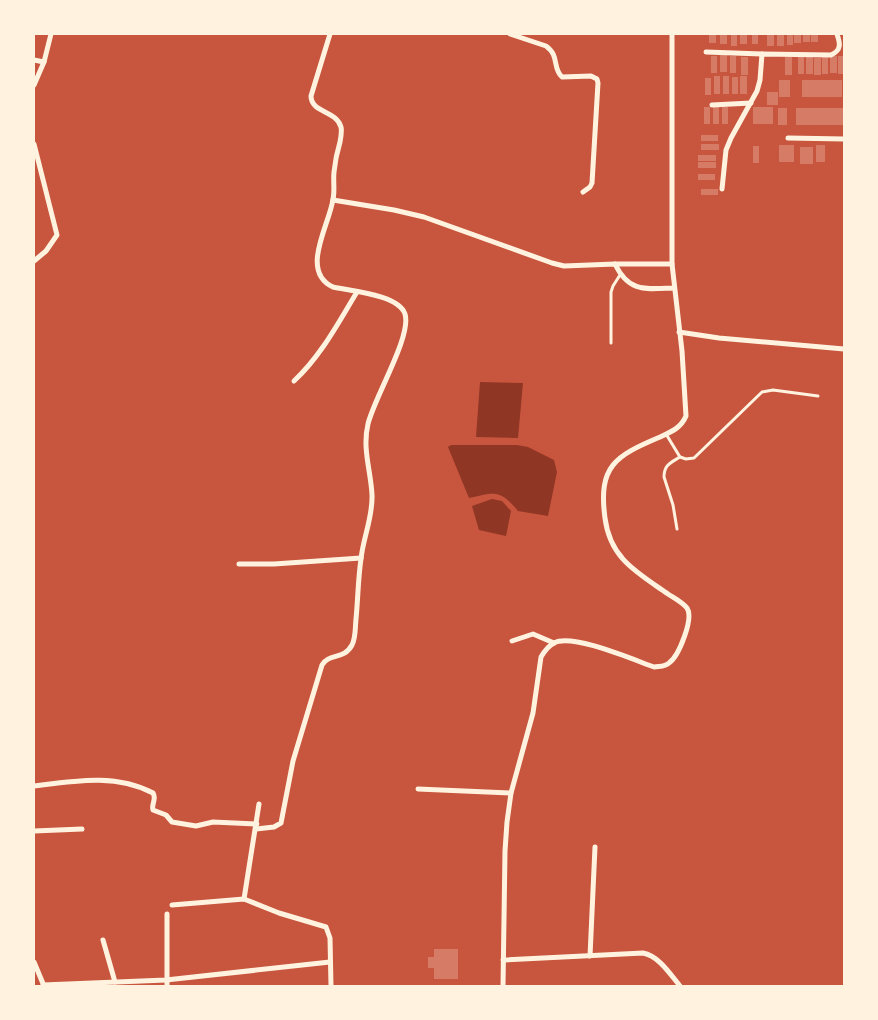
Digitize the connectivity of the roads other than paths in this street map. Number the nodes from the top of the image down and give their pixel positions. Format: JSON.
{"nodes":[{"id":1,"x":51,"y":34,"type":"edge"},
{"id":2,"x":330,"y":34,"type":"edge"},
{"id":3,"x":510,"y":34,"type":"edge"},
{"id":4,"x":672,"y":34,"type":"edge"},
{"id":5,"x":837,"y":34,"type":"edge"},
{"id":6,"x":706,"y":52,"type":"dead end"},
{"id":7,"x":762,"y":54,"type":"junction"},
{"id":8,"x":34,"y":60,"type":"edge"},
{"id":9,"x":44,"y":62,"type":"junction"},
{"id":10,"x":34,"y":85,"type":"edge"},
{"id":11,"x":751,"y":103,"type":"junction"},
{"id":12,"x":712,"y":105,"type":"dead end"},
{"id":13,"x":788,"y":138,"type":"dead end"},
{"id":14,"x":844,"y":138,"type":"edge"},
{"id":15,"x":34,"y":144,"type":"edge"},
{"id":16,"x":722,"y":189,"type":"dead end"},
{"id":17,"x":583,"y":192,"type":"dead end"},
{"id":18,"x":334,"y":200,"type":"junction"},
{"id":19,"x":34,"y":261,"type":"edge"},
{"id":20,"x":615,"y":264,"type":"junction"},
{"id":21,"x":672,"y":264,"type":"junction"},
{"id":22,"x":620,"y":275,"type":"junction"},
{"id":23,"x":674,"y":288,"type":"junction"},
{"id":24,"x":357,"y":292,"type":"junction"},
{"id":25,"x":679,"y":332,"type":"junction"},
{"id":26,"x":611,"y":343,"type":"dead end"},
{"id":27,"x":844,"y":349,"type":"edge"},
{"id":28,"x":294,"y":381,"type":"dead end"},
{"id":29,"x":818,"y":396,"type":"dead end"},
{"id":30,"x":666,"y":434,"type":"junction"},
{"id":31,"x":680,"y":457,"type":"junction"},
{"id":32,"x":677,"y":529,"type":"dead end"},
{"id":33,"x":361,"y":558,"type":"junction"},
{"id":34,"x":239,"y":564,"type":"dead end"},
{"id":35,"x":512,"y":642,"type":"dead end"},
{"id":36,"x":554,"y":642,"type":"junction"},
{"id":37,"x":34,"y":786,"type":"edge"},
{"id":38,"x":418,"y":789,"type":"dead end"},
{"id":39,"x":511,"y":793,"type":"junction"},
{"id":40,"x":259,"y":804,"type":"dead end"},
{"id":41,"x":256,"y":826,"type":"junction"},
{"id":42,"x":82,"y":829,"type":"dead end"},
{"id":43,"x":34,"y":831,"type":"edge"},
{"id":44,"x":595,"y":847,"type":"dead end"},
{"id":45,"x":244,"y":899,"type":"junction"},
{"id":46,"x":172,"y":905,"type":"dead end"},
{"id":47,"x":167,"y":914,"type":"dead end"},
{"id":48,"x":103,"y":940,"type":"dead end"},
{"id":49,"x":590,"y":956,"type":"junction"},
{"id":50,"x":503,"y":960,"type":"junction"},
{"id":51,"x":34,"y":962,"type":"edge"},
{"id":52,"x":330,"y":962,"type":"junction"},
{"id":53,"x":166,"y":980,"type":"junction"},
{"id":54,"x":115,"y":982,"type":"junction"},
{"id":55,"x":44,"y":986,"type":"edge"},
{"id":56,"x":167,"y":986,"type":"edge"},
{"id":57,"x":331,"y":986,"type":"edge"},
{"id":58,"x":503,"y":986,"type":"edge"},
{"id":59,"x":680,"y":986,"type":"edge"}],
"edges":[{"from":1,"to":9,"type":"street"},
{"from":2,"to":18,"type":"street"},
{"from":3,"to":17,"type":"street"},
{"from":4,"to":21,"type":"street"},
{"from":5,"to":7,"type":"street"},
{"from":6,"to":7,"type":"street"},
{"from":7,"to":11,"type":"street"},
{"from":8,"to":9,"type":"street"},
{"from":9,"to":10,"type":"street"},
{"from":11,"to":12,"type":"street"},
{"from":11,"to":16,"type":"street"},
{"from":13,"to":14,"type":"street"},
{"from":15,"to":19,"type":"street"},
{"from":18,"to":20,"type":"street"},
{"from":18,"to":24,"type":"street"},
{"from":20,"to":21,"type":"street"},
{"from":20,"to":22,"type":"street"},
{"from":21,"to":23,"type":"street"},
{"from":22,"to":23,"type":"street"},
{"from":22,"to":26,"type":"lane"},
{"from":23,"to":25,"type":"street"},
{"from":24,"to":28,"type":"street"},
{"from":24,"to":33,"type":"street"},
{"from":25,"to":27,"type":"street"},
{"from":25,"to":30,"type":"street"},
{"from":29,"to":31,"type":"lane"},
{"from":30,"to":31,"type":"lane"},
{"from":30,"to":36,"type":"street"},
{"from":31,"to":32,"type":"lane"},
{"from":33,"to":34,"type":"street"},
{"from":33,"to":41,"type":"street"},
{"from":35,"to":36,"type":"street"},
{"from":36,"to":39,"type":"street"},
{"from":37,"to":41,"type":"street"},
{"from":38,"to":39,"type":"street"},
{"from":39,"to":50,"type":"street"},
{"from":40,"to":41,"type":"street"},
{"from":41,"to":45,"type":"street"},
{"from":42,"to":43,"type":"street"},
{"from":44,"to":49,"type":"street"},
{"from":45,"to":46,"type":"street"},
{"from":45,"to":52,"type":"street"},
{"from":47,"to":53,"type":"street"},
{"from":48,"to":54,"type":"street"},
{"from":49,"to":50,"type":"street"},
{"from":49,"to":59,"type":"street"},
{"from":50,"to":58,"type":"street"},
{"from":51,"to":55,"type":"street"},
{"from":52,"to":53,"type":"street"},
{"from":52,"to":57,"type":"street"},
{"from":53,"to":54,"type":"street"},
{"from":53,"to":56,"type":"street"},
{"from":54,"to":55,"type":"street"}]}
